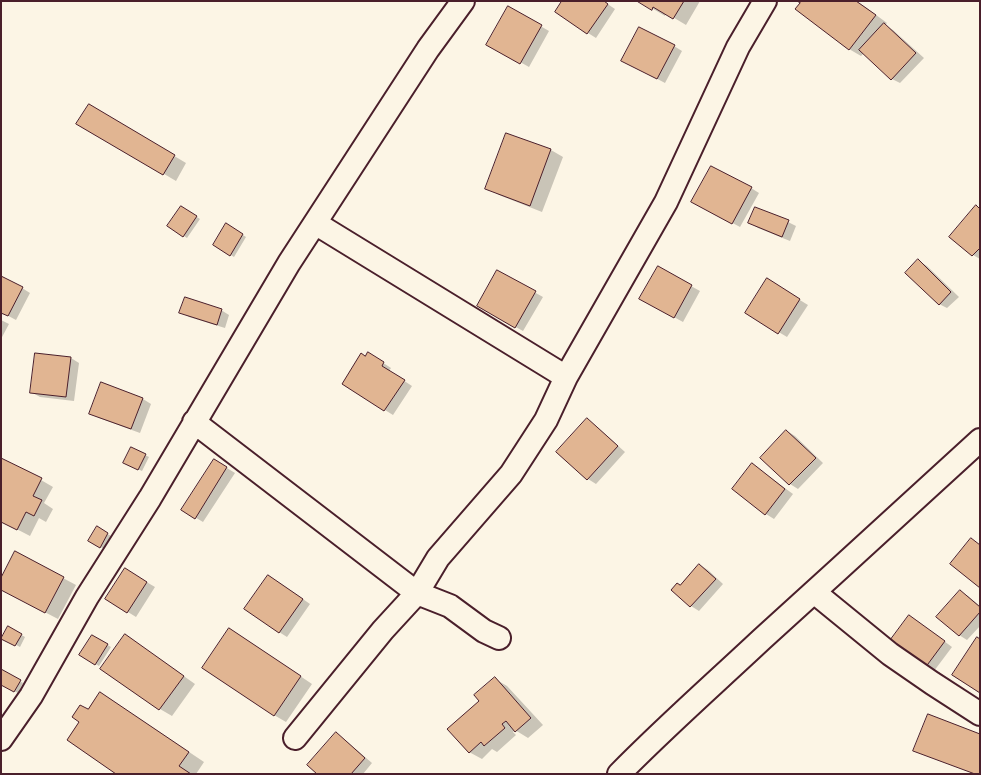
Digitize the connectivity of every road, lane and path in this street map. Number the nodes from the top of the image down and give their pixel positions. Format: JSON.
{"nodes":[{"id":1,"x":463,"y":1,"type":"edge"},
{"id":2,"x":765,"y":1,"type":"edge"},
{"id":3,"x":315,"y":223,"type":"junction"},
{"id":4,"x":566,"y":377,"type":"junction"},
{"id":5,"x":194,"y":422,"type":"junction"},
{"id":6,"x":980,"y":440,"type":"edge"},
{"id":7,"x":814,"y":592,"type":"junction"},
{"id":8,"x":417,"y":593,"type":"junction"},
{"id":9,"x":499,"y":638,"type":"dead end"},
{"id":10,"x":980,"y":714,"type":"edge"},
{"id":11,"x":295,"y":738,"type":"dead end"},
{"id":12,"x":1,"y":739,"type":"edge"},
{"id":13,"x":619,"y":774,"type":"edge"}],
"edges":[{"from":1,"to":3,"type":"street"},
{"from":2,"to":4,"type":"street"},
{"from":3,"to":4,"type":"street"},
{"from":3,"to":5,"type":"street"},
{"from":4,"to":8,"type":"street"},
{"from":5,"to":8,"type":"street"},
{"from":5,"to":12,"type":"street"},
{"from":6,"to":7,"type":"street"},
{"from":7,"to":10,"type":"street"},
{"from":7,"to":13,"type":"street"},
{"from":8,"to":9,"type":"street"},
{"from":8,"to":11,"type":"street"}]}
